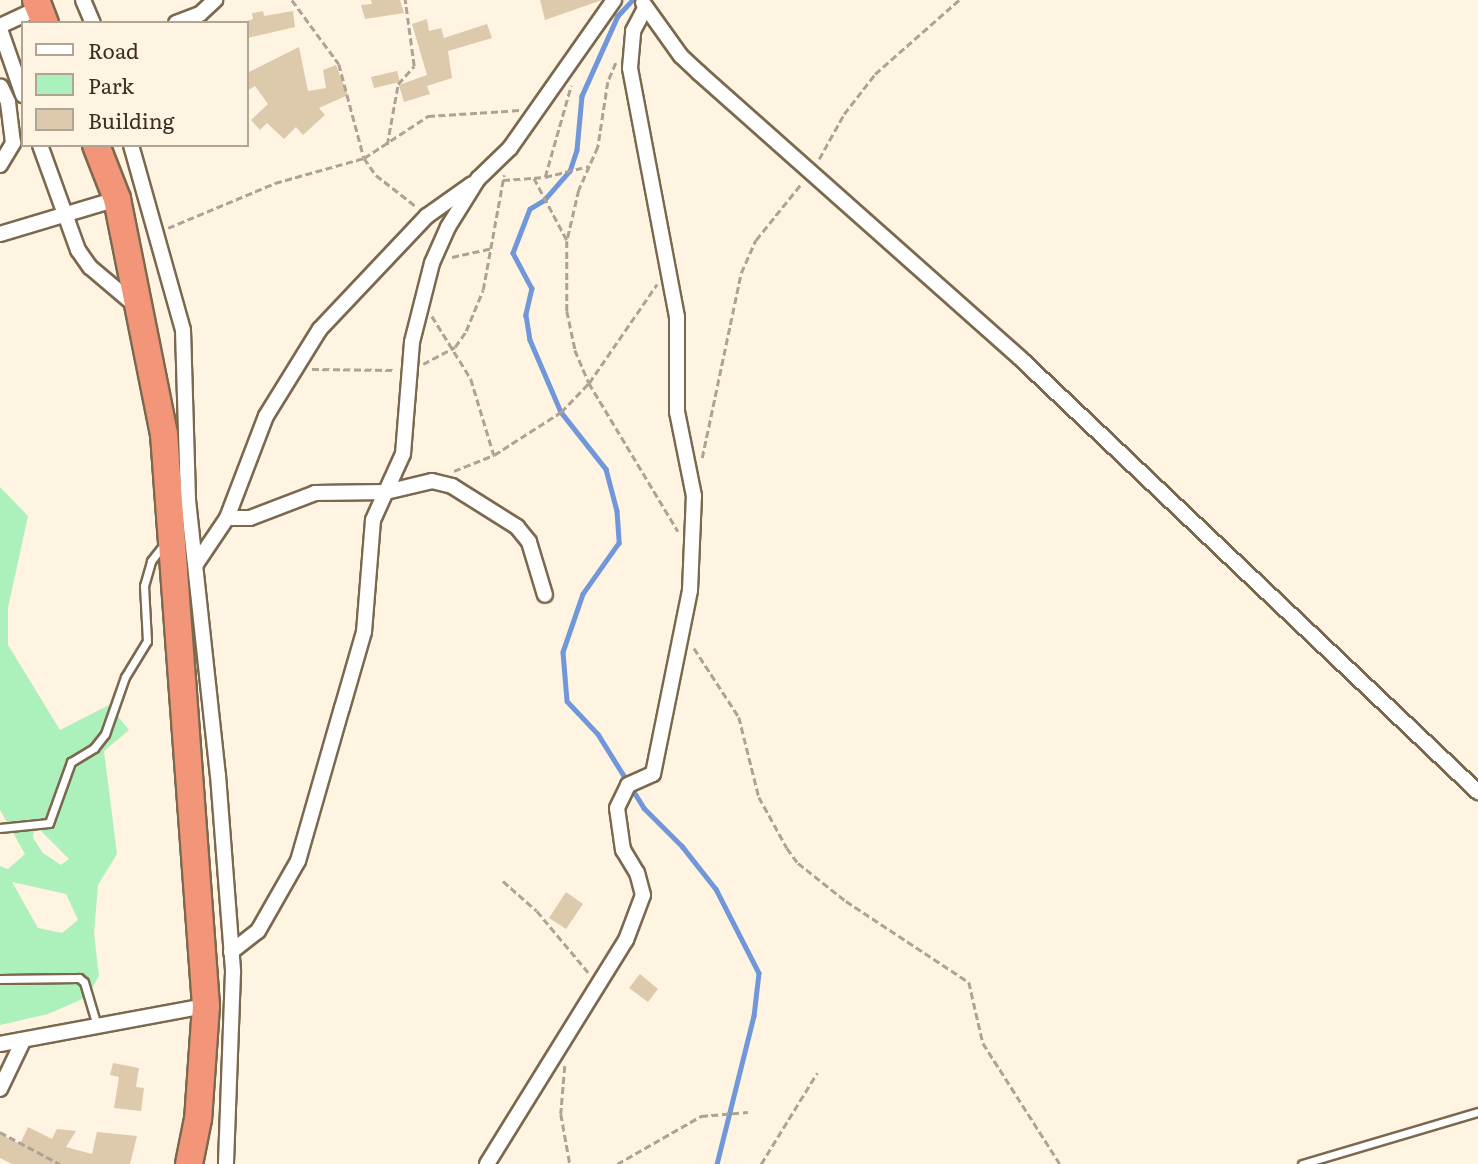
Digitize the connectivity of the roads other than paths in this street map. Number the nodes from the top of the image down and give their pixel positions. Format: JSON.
{"nodes":[{"id":1,"x":83,"y":0,"type":"edge"},
{"id":2,"x":215,"y":0,"type":"edge"},
{"id":3,"x":614,"y":0,"type":"edge"},
{"id":4,"x":643,"y":4,"type":"edge"},
{"id":5,"x":40,"y":10,"type":"edge"},
{"id":6,"x":92,"y":21,"type":"edge"},
{"id":7,"x":181,"y":21,"type":"edge"},
{"id":8,"x":0,"y":28,"type":"edge"},
{"id":9,"x":17,"y":76,"type":"junction"},
{"id":10,"x":0,"y":87,"type":"edge"},
{"id":11,"x":21,"y":89,"type":"edge"},
{"id":12,"x":41,"y":147,"type":"edge"},
{"id":13,"x":132,"y":147,"type":"edge"},
{"id":14,"x":103,"y":153,"type":"edge"},
{"id":15,"x":0,"y":165,"type":"edge"},
{"id":16,"x":478,"y":179,"type":"junction"},
{"id":17,"x":117,"y":200,"type":"junction"},
{"id":18,"x":65,"y":217,"type":"junction"},
{"id":19,"x":0,"y":234,"type":"edge"},
{"id":20,"x":142,"y":310,"type":"junction"},
{"id":21,"x":386,"y":492,"type":"junction"},
{"id":22,"x":226,"y":518,"type":"junction"},
{"id":23,"x":171,"y":539,"type":"junction"},
{"id":24,"x":196,"y":564,"type":"junction"},
{"id":25,"x":545,"y":595,"type":"dead end"},
{"id":26,"x":1478,"y":792,"type":"edge"},
{"id":27,"x":0,"y":828,"type":"edge"},
{"id":28,"x":231,"y":952,"type":"junction"},
{"id":29,"x":0,"y":979,"type":"edge"},
{"id":30,"x":206,"y":1006,"type":"junction"},
{"id":31,"x":97,"y":1027,"type":"junction"},
{"id":32,"x":23,"y":1041,"type":"junction"},
{"id":33,"x":0,"y":1044,"type":"edge"},
{"id":34,"x":0,"y":1089,"type":"edge"},
{"id":35,"x":1478,"y":1112,"type":"edge"},
{"id":36,"x":189,"y":1164,"type":"edge"},
{"id":37,"x":226,"y":1164,"type":"edge"},
{"id":38,"x":487,"y":1164,"type":"edge"},
{"id":39,"x":1302,"y":1164,"type":"edge"}],
"edges":[{"from":1,"to":6,"type":"street"},
{"from":2,"to":7,"type":"street"},
{"from":3,"to":16,"type":"street"},
{"from":4,"to":26,"type":"street"},
{"from":4,"to":38,"type":"street"},
{"from":5,"to":8,"type":"street"},
{"from":8,"to":9,"type":"street"},
{"from":9,"to":10,"type":"street"},
{"from":9,"to":11,"type":"street"},
{"from":10,"to":15,"type":"street"},
{"from":12,"to":18,"type":"street"},
{"from":13,"to":24,"type":"street"},
{"from":14,"to":17,"type":"highway"},
{"from":16,"to":21,"type":"street"},
{"from":16,"to":22,"type":"street"},
{"from":17,"to":18,"type":"street"},
{"from":17,"to":20,"type":"highway"},
{"from":18,"to":19,"type":"street"},
{"from":18,"to":20,"type":"street"},
{"from":20,"to":23,"type":"highway"},
{"from":21,"to":22,"type":"street"},
{"from":21,"to":25,"type":"street"},
{"from":21,"to":28,"type":"street"},
{"from":22,"to":24,"type":"street"},
{"from":23,"to":27,"type":"lane"},
{"from":23,"to":30,"type":"highway"},
{"from":24,"to":28,"type":"street"},
{"from":28,"to":37,"type":"street"},
{"from":29,"to":31,"type":"lane"},
{"from":30,"to":31,"type":"street"},
{"from":30,"to":36,"type":"highway"},
{"from":31,"to":32,"type":"street"},
{"from":32,"to":33,"type":"street"},
{"from":32,"to":34,"type":"street"},
{"from":35,"to":39,"type":"lane"}]}
